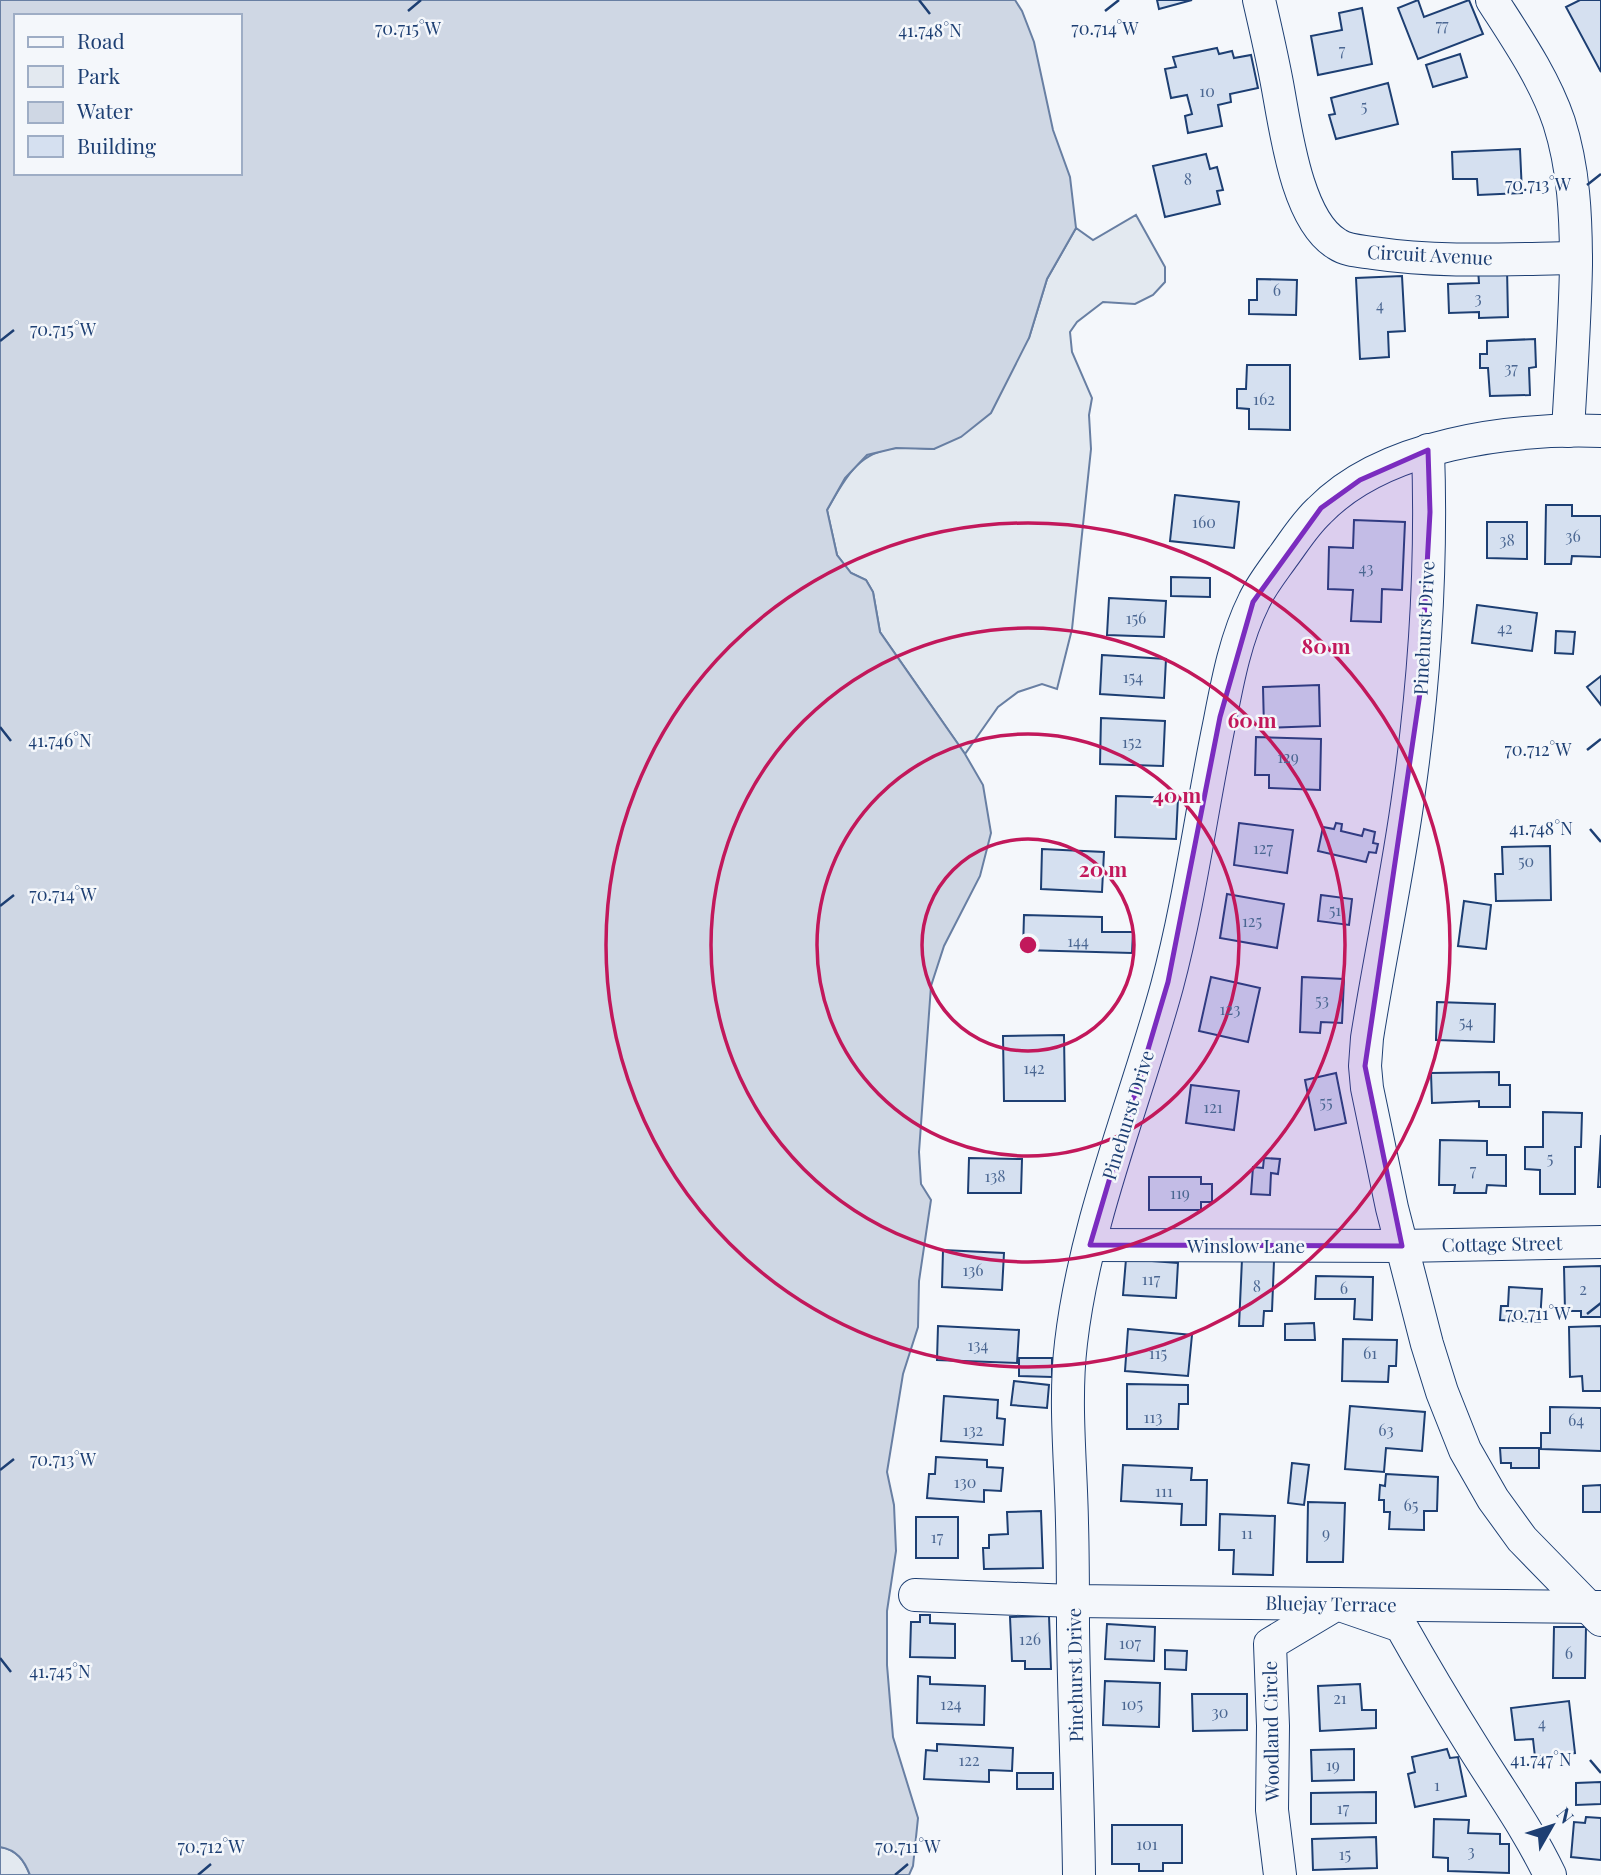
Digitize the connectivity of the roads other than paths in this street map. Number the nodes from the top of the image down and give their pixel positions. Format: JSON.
{"nodes":[{"id":1,"x":1259,"y":0,"type":"edge"},
{"id":2,"x":1492,"y":0,"type":"edge"},
{"id":3,"x":1576,"y":258,"type":"junction"},
{"id":4,"x":1568,"y":431,"type":"junction"},
{"id":5,"x":1601,"y":431,"type":"edge"},
{"id":6,"x":1428,"y":450,"type":"junction"},
{"id":7,"x":1601,"y":1242,"type":"edge"},
{"id":8,"x":1090,"y":1245,"type":"junction"},
{"id":9,"x":1402,"y":1246,"type":"junction"},
{"id":10,"x":915,"y":1595,"type":"dead end"},
{"id":11,"x":1073,"y":1601,"type":"junction"},
{"id":12,"x":1338,"y":1604,"type":"junction"},
{"id":13,"x":1597,"y":1611,"type":"edge"},
{"id":14,"x":1079,"y":1875,"type":"edge"},
{"id":15,"x":1280,"y":1875,"type":"edge"},
{"id":16,"x":1550,"y":1875,"type":"edge"}],
"edges":[{"from":1,"to":3,"type":"street","name":"Circuit Avenue"},
{"from":2,"to":3,"type":"street"},
{"from":3,"to":4,"type":"street"},
{"from":4,"to":5,"type":"street","name":"Pinehurst Drive"},
{"from":4,"to":6,"type":"street","name":"Pinehurst Drive"},
{"from":6,"to":8,"type":"street","name":"Pinehurst Drive"},
{"from":6,"to":9,"type":"street","name":"Pinehurst Drive"},
{"from":7,"to":9,"type":"street","name":"Cottage Street"},
{"from":8,"to":9,"type":"street","name":"Winslow Lane"},
{"from":8,"to":11,"type":"street","name":"Pinehurst Drive"},
{"from":9,"to":13,"type":"street","name":"Pinehurst Drive"},
{"from":10,"to":11,"type":"street","name":"Bluejay Terrace"},
{"from":11,"to":12,"type":"street","name":"Bluejay Terrace"},
{"from":11,"to":14,"type":"street","name":"Pinehurst Drive"},
{"from":12,"to":13,"type":"street","name":"Bluejay Terrace"},
{"from":12,"to":15,"type":"street","name":"Woodland Circle"},
{"from":12,"to":16,"type":"street"}]}
